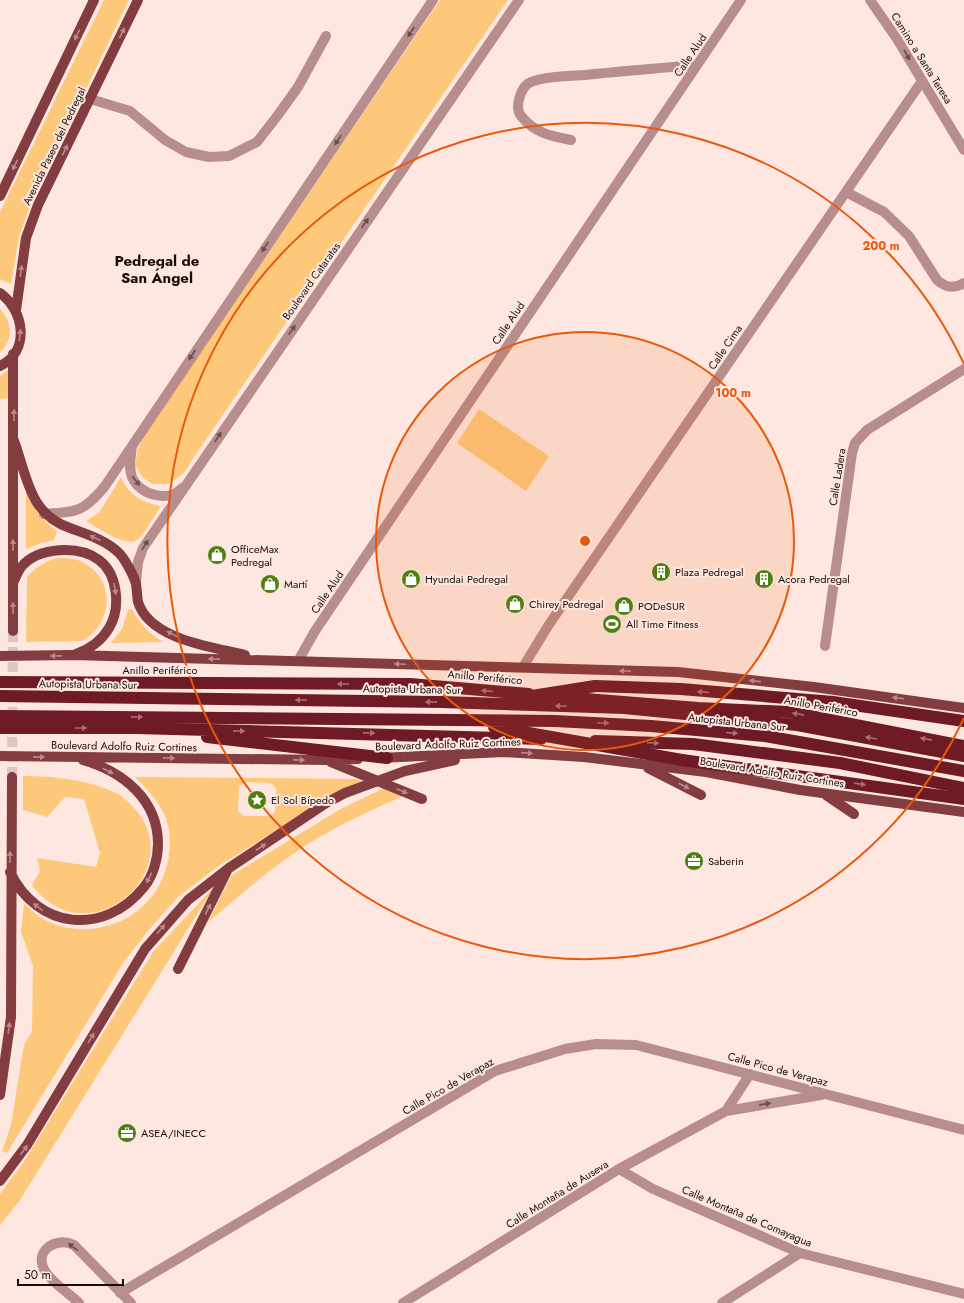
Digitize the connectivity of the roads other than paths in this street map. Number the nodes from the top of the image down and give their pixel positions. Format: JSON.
{"nodes":[{"id":1,"x":94,"y":0,"type":"edge"},
{"id":2,"x":138,"y":0,"type":"edge"},
{"id":3,"x":433,"y":0,"type":"edge"},
{"id":4,"x":519,"y":0,"type":"edge"},
{"id":5,"x":740,"y":0,"type":"edge"},
{"id":6,"x":870,"y":0,"type":"edge"},
{"id":7,"x":326,"y":36,"type":"dead end"},
{"id":8,"x":697,"y":65,"type":"junction"},
{"id":9,"x":922,"y":81,"type":"junction"},
{"id":10,"x":90,"y":99,"type":"junction"},
{"id":11,"x":571,"y":140,"type":"dead end"},
{"id":12,"x":964,"y":150,"type":"edge"},
{"id":13,"x":846,"y":192,"type":"junction"},
{"id":14,"x":0,"y":196,"type":"edge"},
{"id":15,"x":964,"y":283,"type":"edge"},
{"id":16,"x":0,"y":293,"type":"edge"},
{"id":17,"x":16,"y":310,"type":"junction"},
{"id":18,"x":13,"y":354,"type":"junction"},
{"id":19,"x":0,"y":366,"type":"edge"},
{"id":20,"x":964,"y":369,"type":"edge"},
{"id":21,"x":13,"y":438,"type":"junction"},
{"id":22,"x":132,"y":444,"type":"junction"},
{"id":23,"x":188,"y":481,"type":"junction"},
{"id":24,"x":44,"y":514,"type":"junction"},
{"id":25,"x":136,"y":582,"type":"junction"},
{"id":26,"x":12,"y":584,"type":"junction"},
{"id":27,"x":13,"y":631,"type":"tunnel mouth"},
{"id":28,"x":825,"y":646,"type":"dead end"},
{"id":29,"x":73,"y":655,"type":"junction"},
{"id":30,"x":0,"y":656,"type":"edge"},
{"id":31,"x":263,"y":660,"type":"junction"},
{"id":32,"x":298,"y":661,"type":"junction"},
{"id":33,"x":523,"y":667,"type":"junction"},
{"id":34,"x":0,"y":682,"type":"edge"},
{"id":35,"x":0,"y":696,"type":"edge"},
{"id":36,"x":484,"y":703,"type":"junction"},
{"id":37,"x":964,"y":708,"type":"edge"},
{"id":38,"x":0,"y":716,"type":"edge"},
{"id":39,"x":463,"y":721,"type":"junction"},
{"id":40,"x":964,"y":721,"type":"edge"},
{"id":41,"x":0,"y":728,"type":"edge"},
{"id":42,"x":135,"y":728,"type":"junction"},
{"id":43,"x":964,"y":746,"type":"edge"},
{"id":44,"x":503,"y":752,"type":"junction"},
{"id":45,"x":0,"y":756,"type":"edge"},
{"id":46,"x":964,"y":756,"type":"edge"},
{"id":47,"x":72,"y":757,"type":"junction"},
{"id":48,"x":387,"y":758,"type":"junction"},
{"id":49,"x":327,"y":760,"type":"junction"},
{"id":50,"x":641,"y":765,"type":"junction"},
{"id":51,"x":964,"y":771,"type":"edge"},
{"id":52,"x":12,"y":777,"type":"tunnel mouth"},
{"id":53,"x":377,"y":780,"type":"junction"},
{"id":54,"x":964,"y":788,"type":"edge"},
{"id":55,"x":825,"y":794,"type":"junction"},
{"id":56,"x":701,"y":795,"type":"dead end"},
{"id":57,"x":422,"y":799,"type":"dead end"},
{"id":58,"x":964,"y":799,"type":"edge"},
{"id":59,"x":964,"y":812,"type":"edge"},
{"id":60,"x":854,"y":814,"type":"dead end"},
{"id":61,"x":229,"y":868,"type":"junction"},
{"id":62,"x":10,"y":872,"type":"junction"},
{"id":63,"x":178,"y":969,"type":"dead end"},
{"id":64,"x":750,"y":1074,"type":"junction"},
{"id":65,"x":825,"y":1094,"type":"junction"},
{"id":66,"x":0,"y":1095,"type":"edge"},
{"id":67,"x":726,"y":1111,"type":"junction"},
{"id":68,"x":964,"y":1130,"type":"edge"},
{"id":69,"x":619,"y":1169,"type":"junction"},
{"id":70,"x":0,"y":1181,"type":"edge"},
{"id":71,"x":800,"y":1253,"type":"junction"},
{"id":72,"x":120,"y":1293,"type":"junction"},
{"id":73,"x":964,"y":1294,"type":"edge"},
{"id":74,"x":79,"y":1303,"type":"edge"},
{"id":75,"x":131,"y":1303,"type":"edge"},
{"id":76,"x":404,"y":1303,"type":"edge"},
{"id":77,"x":722,"y":1303,"type":"edge"}],
"edges":[{"from":1,"to":14,"type":"main road","one_way":true},
{"from":10,"to":2,"type":"main road","name":"Avenida Paseo del Pedregal","one_way":true},
{"from":3,"to":22,"type":"street","one_way":true},
{"from":23,"to":4,"type":"street","name":"Boulevard Cataratas","one_way":true},
{"from":5,"to":8,"type":"street","name":"Calle Alud"},
{"from":6,"to":9,"type":"street","name":"Camino a Santa Teresa","one_way":true},
{"from":7,"to":10,"type":"street"},
{"from":8,"to":11,"type":"street"},
{"from":8,"to":32,"type":"street","name":"Calle Alud"},
{"from":9,"to":12,"type":"street","name":"Camino a Santa Teresa"},
{"from":9,"to":13,"type":"street","name":"Calle Cima"},
{"from":17,"to":10,"type":"main road","name":"Avenida Paseo del Pedregal","one_way":true},
{"from":13,"to":15,"type":"street"},
{"from":13,"to":33,"type":"street","name":"Calle Cima"},
{"from":16,"to":17,"type":"main road"},
{"from":18,"to":17,"type":"main road","one_way":true},
{"from":18,"to":19,"type":"main road"},
{"from":21,"to":18,"type":"main road","one_way":true},
{"from":20,"to":28,"type":"street","name":"Calle Ladera"},
{"from":21,"to":24,"type":"main road"},
{"from":26,"to":21,"type":"main road","one_way":true},
{"from":22,"to":23,"type":"street","one_way":true},
{"from":22,"to":24,"type":"street"},
{"from":25,"to":23,"type":"street","name":"Boulevard Cataratas","one_way":true},
{"from":25,"to":24,"type":"main road","one_way":true},
{"from":31,"to":25,"type":"main road","one_way":true},
{"from":27,"to":26,"type":"main road","one_way":true},
{"from":26,"to":29,"type":"main road","one_way":true},
{"from":29,"to":30,"type":"main road","one_way":true},
{"from":31,"to":29,"type":"main road","one_way":true},
{"from":31,"to":32,"type":"main road"},
{"from":33,"to":32,"type":"main road","one_way":true},
{"from":37,"to":33,"type":"main road","one_way":true},
{"from":43,"to":34,"type":"highway","name":"Anillo Periférico","one_way":true},
{"from":36,"to":35,"type":"highway","name":"Autopista Urbana Sur","one_way":true,"bridge":true},
{"from":40,"to":36,"type":"highway","one_way":true,"bridge":true},
{"from":46,"to":36,"type":"highway","name":"Autopista Urbana Sur","one_way":true,"bridge":true},
{"from":38,"to":39,"type":"highway","name":"Autopista Urbana Sur","one_way":true,"bridge":true},
{"from":39,"to":51,"type":"highway","name":"Autopista Urbana Sur","one_way":true,"bridge":true},
{"from":39,"to":58,"type":"highway","one_way":true,"bridge":true},
{"from":41,"to":42,"type":"highway","one_way":true},
{"from":42,"to":48,"type":"highway"},
{"from":42,"to":54,"type":"highway","one_way":true},
{"from":44,"to":48,"type":"main road","name":"Boulevard Adolfo Ruiz Cortines"},
{"from":44,"to":50,"type":"main road","name":"Boulevard Adolfo Ruiz Cortines","one_way":true},
{"from":44,"to":53,"type":"main road"},
{"from":45,"to":47,"type":"main road","name":"Boulevard Adolfo Ruiz Cortines","one_way":true},
{"from":47,"to":49,"type":"main road","name":"Boulevard Adolfo Ruiz Cortines","one_way":true},
{"from":47,"to":62,"type":"main road","one_way":true},
{"from":48,"to":49,"type":"main road","name":"Boulevard Adolfo Ruiz Cortines"},
{"from":49,"to":53,"type":"main road"},
{"from":50,"to":55,"type":"main road","name":"Boulevard Adolfo Ruiz Cortines"},
{"from":50,"to":56,"type":"main road","one_way":true},
{"from":62,"to":52,"type":"main road","one_way":true},
{"from":53,"to":57,"type":"main road","one_way":true},
{"from":61,"to":53,"type":"main road","one_way":true},
{"from":55,"to":59,"type":"main road","name":"Boulevard Adolfo Ruiz Cortines"},
{"from":55,"to":60,"type":"main road"},
{"from":63,"to":61,"type":"main road","one_way":true},
{"from":70,"to":61,"type":"main road","one_way":true},
{"from":66,"to":62,"type":"main road","one_way":true},
{"from":64,"to":65,"type":"street","name":"Calle Pico de Verapaz"},
{"from":64,"to":67,"type":"street","name":"Calle Montaña de Auseva"},
{"from":64,"to":72,"type":"street","name":"Calle Pico de Verapaz"},
{"from":67,"to":65,"type":"street","name":"Calle Montaña de Auseva","one_way":true},
{"from":65,"to":68,"type":"street","name":"Calle Pico de Verapaz"},
{"from":67,"to":69,"type":"street","name":"Calle Montaña de Auseva"},
{"from":69,"to":71,"type":"street","name":"Calle Montaña de Comayagua"},
{"from":69,"to":76,"type":"street","name":"Calle Montaña de Auseva"},
{"from":71,"to":73,"type":"street","name":"Calle Montaña de Comayagua"},
{"from":71,"to":77,"type":"street"},
{"from":72,"to":74,"type":"street","one_way":true},
{"from":72,"to":75,"type":"street"}]}
